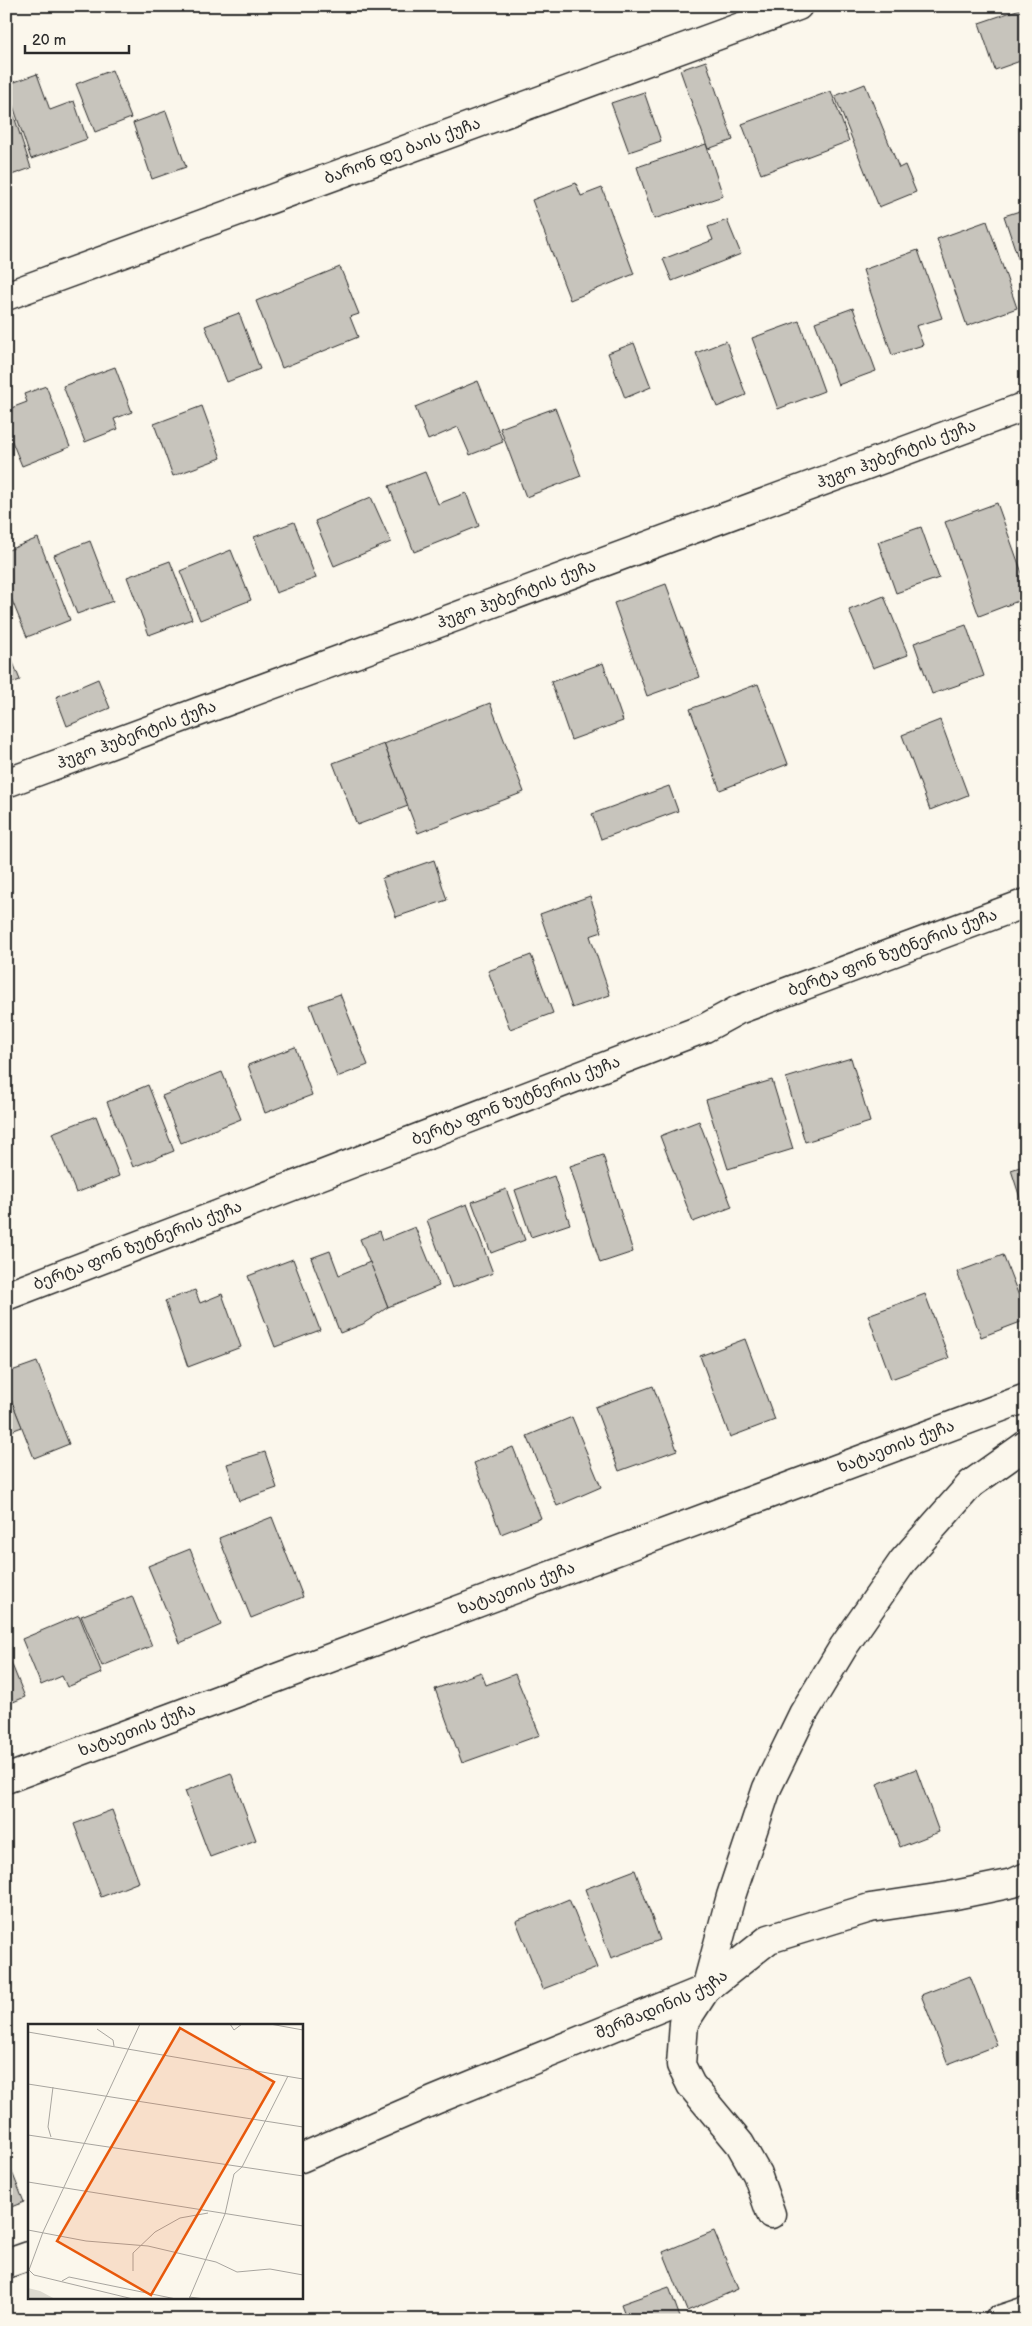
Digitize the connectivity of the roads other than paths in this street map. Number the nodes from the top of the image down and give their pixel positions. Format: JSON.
{"nodes":[{"id":1,"x":798,"y":6,"type":"edge"},
{"id":2,"x":6,"y":296,"type":"edge"},
{"id":3,"x":1026,"y":406,"type":"edge"},
{"id":4,"x":6,"y":782,"type":"edge"},
{"id":5,"x":1026,"y":903,"type":"edge"},
{"id":6,"x":6,"y":1296,"type":"edge"},
{"id":7,"x":1026,"y":1398,"type":"edge"},
{"id":8,"x":1026,"y":1445,"type":"edge"},
{"id":9,"x":6,"y":1779,"type":"edge"},
{"id":10,"x":1026,"y":1877,"type":"edge"},
{"id":11,"x":706,"y":1989,"type":"junction"},
{"id":12,"x":302,"y":2158,"type":"edge"},
{"id":13,"x":771,"y":2214,"type":"dead end"},
{"id":14,"x":28,"y":2256,"type":"edge"},
{"id":15,"x":6,"y":2264,"type":"edge"},
{"id":16,"x":1026,"y":2311,"type":"edge"},
{"id":17,"x":998,"y":2320,"type":"edge"}],
"edges":[{"from":1,"to":2,"type":"street","name":"ბარონ დე ბაის ქუჩა"},
{"from":3,"to":4,"type":"street","name":"ჰუგო ჰუბერტის ქუჩა"},
{"from":5,"to":6,"type":"street","name":"ბერტა ფონ ზუტნერის ქუჩა"},
{"from":7,"to":9,"type":"street","name":"ხატაეთის ქუჩა"},
{"from":8,"to":11,"type":"street"},
{"from":10,"to":11,"type":"street","name":"შერმადინის ქუჩა"},
{"from":11,"to":12,"type":"street","name":"შერმადინის ქუჩა"},
{"from":11,"to":13,"type":"street"},
{"from":14,"to":15,"type":"street"},
{"from":16,"to":17,"type":"street"}]}
